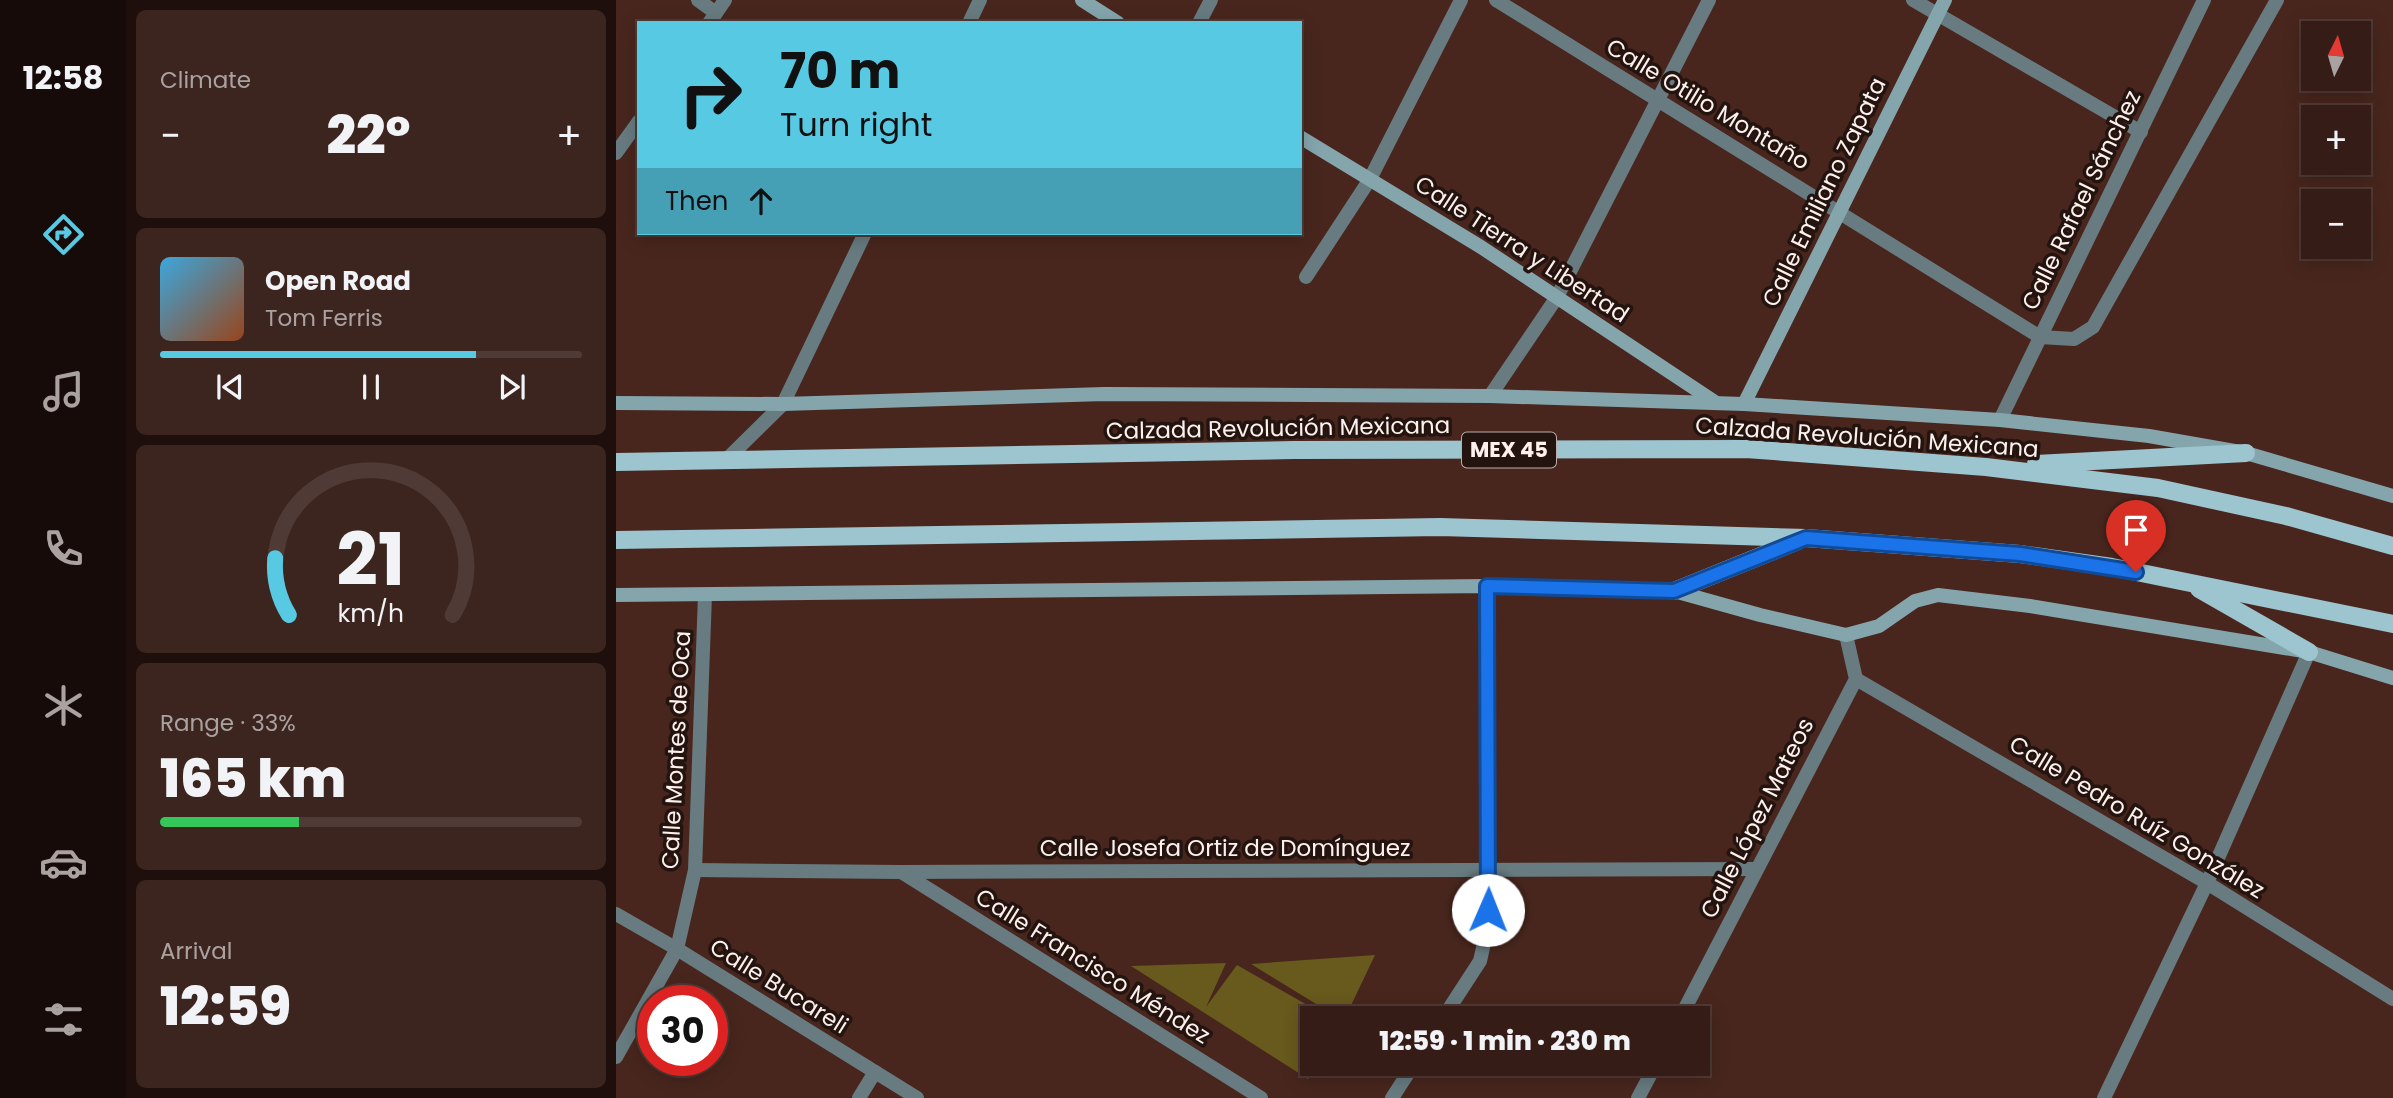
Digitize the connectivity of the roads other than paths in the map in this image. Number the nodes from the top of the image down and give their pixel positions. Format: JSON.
{"nodes":[{"id":1,"x":698,"y":0,"type":"edge"},
{"id":2,"x":725,"y":0,"type":"edge"},
{"id":3,"x":980,"y":0,"type":"edge"},
{"id":4,"x":1082,"y":0,"type":"edge"},
{"id":5,"x":1211,"y":0,"type":"edge"},
{"id":6,"x":1461,"y":0,"type":"edge"},
{"id":7,"x":1496,"y":0,"type":"edge"},
{"id":8,"x":1709,"y":0,"type":"edge"},
{"id":9,"x":1913,"y":0,"type":"edge"},
{"id":10,"x":1945,"y":0,"type":"edge"},
{"id":11,"x":2204,"y":0,"type":"edge"},
{"id":12,"x":2277,"y":0,"type":"edge"},
{"id":13,"x":1937,"y":15,"type":"junction"},
{"id":14,"x":713,"y":18,"type":"edge"},
{"id":15,"x":970,"y":21,"type":"edge"},
{"id":16,"x":1115,"y":21,"type":"edge"},
{"id":17,"x":1200,"y":21,"type":"edge"},
{"id":18,"x":1657,"y":101,"type":"junction"},
{"id":19,"x":637,"y":124,"type":"edge"},
{"id":20,"x":2141,"y":132,"type":"junction"},
{"id":21,"x":1302,"y":138,"type":"edge"},
{"id":22,"x":616,"y":153,"type":"edge"},
{"id":23,"x":1370,"y":179,"type":"junction"},
{"id":24,"x":1841,"y":211,"type":"junction"},
{"id":25,"x":864,"y":235,"type":"edge"},
{"id":26,"x":1306,"y":277,"type":"dead end"},
{"id":27,"x":1557,"y":298,"type":"junction"},
{"id":28,"x":2040,"y":337,"type":"junction"},
{"id":29,"x":1490,"y":396,"type":"junction"},
{"id":30,"x":616,"y":403,"type":"edge"},
{"id":31,"x":1716,"y":403,"type":"junction"},
{"id":32,"x":783,"y":404,"type":"junction"},
{"id":33,"x":1744,"y":404,"type":"junction"},
{"id":34,"x":2000,"y":420,"type":"junction"},
{"id":35,"x":2246,"y":453,"type":"junction"},
{"id":36,"x":725,"y":461,"type":"junction"},
{"id":37,"x":616,"y":462,"type":"edge"},
{"id":38,"x":1986,"y":467,"type":"junction"},
{"id":39,"x":2393,"y":496,"type":"edge"},
{"id":40,"x":1806,"y":538,"type":"junction"},
{"id":41,"x":616,"y":540,"type":"edge"},
{"id":42,"x":2393,"y":546,"type":"edge"},
{"id":43,"x":2184,"y":581,"type":"junction"},
{"id":44,"x":1487,"y":586,"type":"junction"},
{"id":45,"x":1674,"y":591,"type":"junction"},
{"id":46,"x":616,"y":595,"type":"edge"},
{"id":47,"x":705,"y":595,"type":"junction"},
{"id":48,"x":2393,"y":624,"type":"edge"},
{"id":49,"x":1846,"y":635,"type":"junction"},
{"id":50,"x":2309,"y":652,"type":"junction"},
{"id":51,"x":2393,"y":678,"type":"edge"},
{"id":52,"x":1856,"y":679,"type":"junction"},
{"id":53,"x":1756,"y":869,"type":"junction"},
{"id":54,"x":695,"y":870,"type":"junction"},
{"id":55,"x":1488,"y":870,"type":"junction"},
{"id":56,"x":901,"y":872,"type":"junction"},
{"id":57,"x":2207,"y":883,"type":"junction"},
{"id":58,"x":616,"y":914,"type":"edge"},
{"id":59,"x":677,"y":949,"type":"junction"},
{"id":60,"x":2393,"y":999,"type":"edge"},
{"id":61,"x":1451,"y":1006,"type":"edge"},
{"id":62,"x":1686,"y":1006,"type":"edge"},
{"id":63,"x":616,"y":1057,"type":"edge"},
{"id":64,"x":875,"y":1072,"type":"junction"},
{"id":65,"x":1406,"y":1076,"type":"edge"},
{"id":66,"x":1650,"y":1076,"type":"edge"},
{"id":67,"x":859,"y":1098,"type":"edge"},
{"id":68,"x":917,"y":1098,"type":"edge"},
{"id":69,"x":1261,"y":1098,"type":"edge"},
{"id":70,"x":1392,"y":1098,"type":"edge"},
{"id":71,"x":1638,"y":1098,"type":"edge"},
{"id":72,"x":2104,"y":1098,"type":"edge"}],
"edges":[{"from":1,"to":14,"type":"street"},
{"from":2,"to":14,"type":"street"},
{"from":3,"to":15,"type":"street"},
{"from":4,"to":16,"type":"street"},
{"from":5,"to":17,"type":"street"},
{"from":6,"to":23,"type":"street"},
{"from":7,"to":18,"type":"street","name":"Calle Otilio Montaño"},
{"from":8,"to":18,"type":"street"},
{"from":9,"to":13,"type":"street"},
{"from":10,"to":13,"type":"street","name":"Calle Emiliano Zapata"},
{"from":11,"to":20,"type":"street","name":"Calle Rafael Sánchez"},
{"from":12,"to":28,"type":"street"},
{"from":13,"to":20,"type":"street"},
{"from":13,"to":24,"type":"street","name":"Calle Emiliano Zapata"},
{"from":18,"to":24,"type":"street","name":"Calle Otilio Montaño"},
{"from":18,"to":27,"type":"street"},
{"from":19,"to":22,"type":"street"},
{"from":20,"to":28,"type":"street","name":"Calle Rafael Sánchez"},
{"from":21,"to":23,"type":"street","name":"Calle Tierra y Libertad"},
{"from":23,"to":26,"type":"street"},
{"from":23,"to":27,"type":"street","name":"Calle Tierra y Libertad"},
{"from":24,"to":28,"type":"street","name":"Calle Otilio Montaño"},
{"from":24,"to":33,"type":"street","name":"Calle Emiliano Zapata"},
{"from":25,"to":32,"type":"street"},
{"from":27,"to":29,"type":"street"},
{"from":27,"to":31,"type":"street","name":"Calle Tierra y Libertad"},
{"from":28,"to":34,"type":"street","name":"Calle Rafael Sánchez"},
{"from":29,"to":31,"type":"street"},
{"from":29,"to":32,"type":"street"},
{"from":30,"to":32,"type":"street"},
{"from":31,"to":33,"type":"street"},
{"from":32,"to":36,"type":"street"},
{"from":33,"to":34,"type":"street"},
{"from":34,"to":35,"type":"street"},
{"from":35,"to":38,"type":"main road"},
{"from":35,"to":39,"type":"street"},
{"from":36,"to":37,"type":"main road","name":"Calzada Revolución Mexicana","number":"MEX 45"},
{"from":36,"to":38,"type":"main road","name":"Calzada Revolución Mexicana","number":"MEX 45"},
{"from":38,"to":42,"type":"main road","name":"Calzada Revolución Mexicana","number":"MEX 45"},
{"from":40,"to":41,"type":"main road"},
{"from":40,"to":43,"type":"main road"},
{"from":40,"to":45,"type":"main road"},
{"from":43,"to":48,"type":"main road"},
{"from":43,"to":50,"type":"main road"},
{"from":44,"to":45,"type":"street"},
{"from":44,"to":47,"type":"street"},
{"from":44,"to":55,"type":"street"},
{"from":45,"to":49,"type":"street"},
{"from":46,"to":47,"type":"street"},
{"from":47,"to":54,"type":"street","name":"Calle Montes de Oca"},
{"from":49,"to":50,"type":"street"},
{"from":49,"to":52,"type":"street"},
{"from":50,"to":51,"type":"street"},
{"from":50,"to":57,"type":"street"},
{"from":52,"to":53,"type":"street","name":"Calle López Mateos"},
{"from":52,"to":57,"type":"street","name":"Calle Pedro Ruíz González"},
{"from":53,"to":55,"type":"street","name":"Calle Josefa Ortiz de Domínguez"},
{"from":53,"to":62,"type":"street","name":"Calle López Mateos"},
{"from":54,"to":56,"type":"street","name":"Calle Josefa Ortiz de Domínguez"},
{"from":54,"to":59,"type":"street","name":"Calle Montes de Oca"},
{"from":55,"to":56,"type":"street","name":"Calle Josefa Ortiz de Domínguez"},
{"from":55,"to":61,"type":"street"},
{"from":56,"to":69,"type":"street","name":"Calle Francisco Méndez"},
{"from":57,"to":60,"type":"street","name":"Calle Pedro Ruíz González"},
{"from":57,"to":72,"type":"street"},
{"from":58,"to":59,"type":"street","name":"Calle Bucareli"},
{"from":59,"to":63,"type":"street","name":"Calle Montes de Oca"},
{"from":59,"to":64,"type":"street","name":"Calle Bucareli"},
{"from":64,"to":67,"type":"street"},
{"from":64,"to":68,"type":"street","name":"Calle Bucareli"},
{"from":65,"to":70,"type":"street"},
{"from":66,"to":71,"type":"street"}]}
